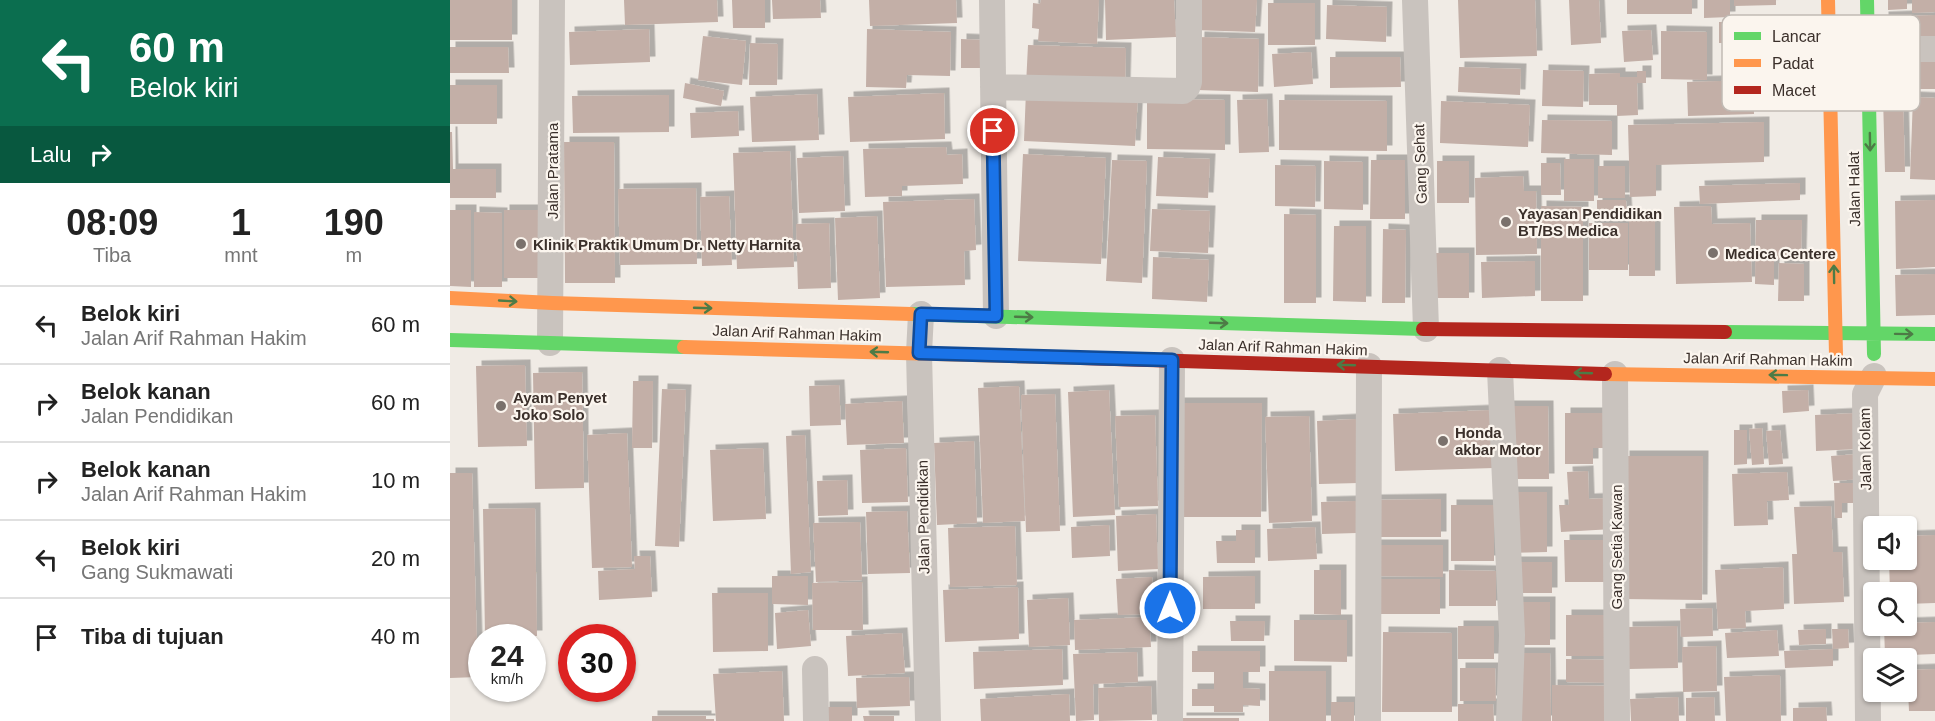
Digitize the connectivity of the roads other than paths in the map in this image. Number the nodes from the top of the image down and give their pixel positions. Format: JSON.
{"nodes":[{"id":1,"x":552,"y":0,"type":"edge"},
{"id":2,"x":992,"y":0,"type":"edge"},
{"id":3,"x":1189,"y":0,"type":"edge"},
{"id":4,"x":1415,"y":0,"type":"edge"},
{"id":5,"x":1828,"y":0,"type":"edge"},
{"id":6,"x":1867,"y":0,"type":"edge"},
{"id":7,"x":1828,"y":15,"type":"edge"},
{"id":8,"x":1867,"y":15,"type":"edge"},
{"id":9,"x":993,"y":87,"type":"junction"},
{"id":10,"x":1831,"y":111,"type":"edge"},
{"id":11,"x":1869,"y":111,"type":"edge"},
{"id":12,"x":450,"y":298,"type":"edge"},
{"id":13,"x":552,"y":303,"type":"junction"},
{"id":14,"x":921,"y":314,"type":"junction"},
{"id":15,"x":996,"y":316,"type":"junction"},
{"id":16,"x":1426,"y":329,"type":"junction"},
{"id":17,"x":1836,"y":333,"type":"junction"},
{"id":18,"x":1874,"y":333,"type":"junction"},
{"id":19,"x":1935,"y":334,"type":"edge"},
{"id":20,"x":450,"y":340,"type":"edge"},
{"id":21,"x":550,"y":343,"type":"junction"},
{"id":22,"x":919,"y":353,"type":"junction"},
{"id":23,"x":1172,"y":360,"type":"junction"},
{"id":24,"x":1369,"y":366,"type":"junction"},
{"id":25,"x":1500,"y":370,"type":"junction"},
{"id":26,"x":1615,"y":374,"type":"junction"},
{"id":27,"x":1837,"y":376,"type":"junction"},
{"id":28,"x":1935,"y":379,"type":"edge"},
{"id":29,"x":1870,"y":385,"type":"junction"},
{"id":30,"x":815,"y":669,"type":"dead end"},
{"id":31,"x":816,"y":721,"type":"edge"},
{"id":32,"x":928,"y":721,"type":"edge"},
{"id":33,"x":1170,"y":721,"type":"edge"},
{"id":34,"x":1368,"y":721,"type":"edge"},
{"id":35,"x":1509,"y":721,"type":"edge"},
{"id":36,"x":1617,"y":721,"type":"edge"},
{"id":37,"x":1868,"y":721,"type":"edge"}],
"edges":[{"from":1,"to":13,"type":"street","name":"Jalan Pratama"},
{"from":2,"to":9,"type":"street"},
{"from":3,"to":9,"type":"street"},
{"from":4,"to":16,"type":"street","name":"Gang Sehat"},
{"from":7,"to":5,"type":"main road","name":"Jalan Halat","one_way":true},
{"from":6,"to":8,"type":"main road","name":"Jalan Halat"},
{"from":9,"to":15,"type":"street"},
{"from":17,"to":10,"type":"main road","name":"Jalan Halat","one_way":true},
{"from":11,"to":18,"type":"main road","name":"Jalan Halat","one_way":true},
{"from":12,"to":13,"type":"main road","name":"Jalan Arif Rahman Hakim","one_way":true},
{"from":13,"to":14,"type":"main road","name":"Jalan Arif Rahman Hakim","one_way":true},
{"from":13,"to":21,"type":"street","name":"Jalan Pratama"},
{"from":14,"to":15,"type":"main road","name":"Jalan Arif Rahman Hakim"},
{"from":14,"to":22,"type":"street","name":"Jalan Pendidikan"},
{"from":15,"to":16,"type":"main road","name":"Jalan Arif Rahman Hakim","one_way":true},
{"from":16,"to":17,"type":"main road","name":"Jalan Arif Rahman Hakim"},
{"from":17,"to":18,"type":"main road","name":"Jalan Arif Rahman Hakim"},
{"from":17,"to":27,"type":"main road","name":"Jalan Halat"},
{"from":18,"to":19,"type":"main road","name":"Jalan Arif Rahman Hakim","one_way":true},
{"from":18,"to":29,"type":"main road","name":"Jalan Halat"},
{"from":20,"to":21,"type":"main road","name":"Jalan Arif Rahman Hakim"},
{"from":22,"to":21,"type":"main road","name":"Jalan Arif Rahman Hakim","one_way":true},
{"from":22,"to":23,"type":"main road","name":"Jalan Arif Rahman Hakim"},
{"from":22,"to":32,"type":"street","name":"Jalan Pendidikan"},
{"from":24,"to":23,"type":"main road","name":"Jalan Arif Rahman Hakim","one_way":true},
{"from":23,"to":33,"type":"street"},
{"from":24,"to":25,"type":"main road","name":"Jalan Arif Rahman Hakim"},
{"from":24,"to":34,"type":"street"},
{"from":26,"to":25,"type":"main road","name":"Jalan Arif Rahman Hakim","one_way":true},
{"from":25,"to":35,"type":"street"},
{"from":27,"to":26,"type":"main road","name":"Jalan Arif Rahman Hakim","one_way":true},
{"from":26,"to":36,"type":"street","name":"Gang Setia Kawan"},
{"from":27,"to":29,"type":"street","name":"Jalan Kolam"},
{"from":28,"to":29,"type":"main road"},
{"from":29,"to":37,"type":"street","name":"Jalan Kolam"},
{"from":30,"to":31,"type":"street"}]}
